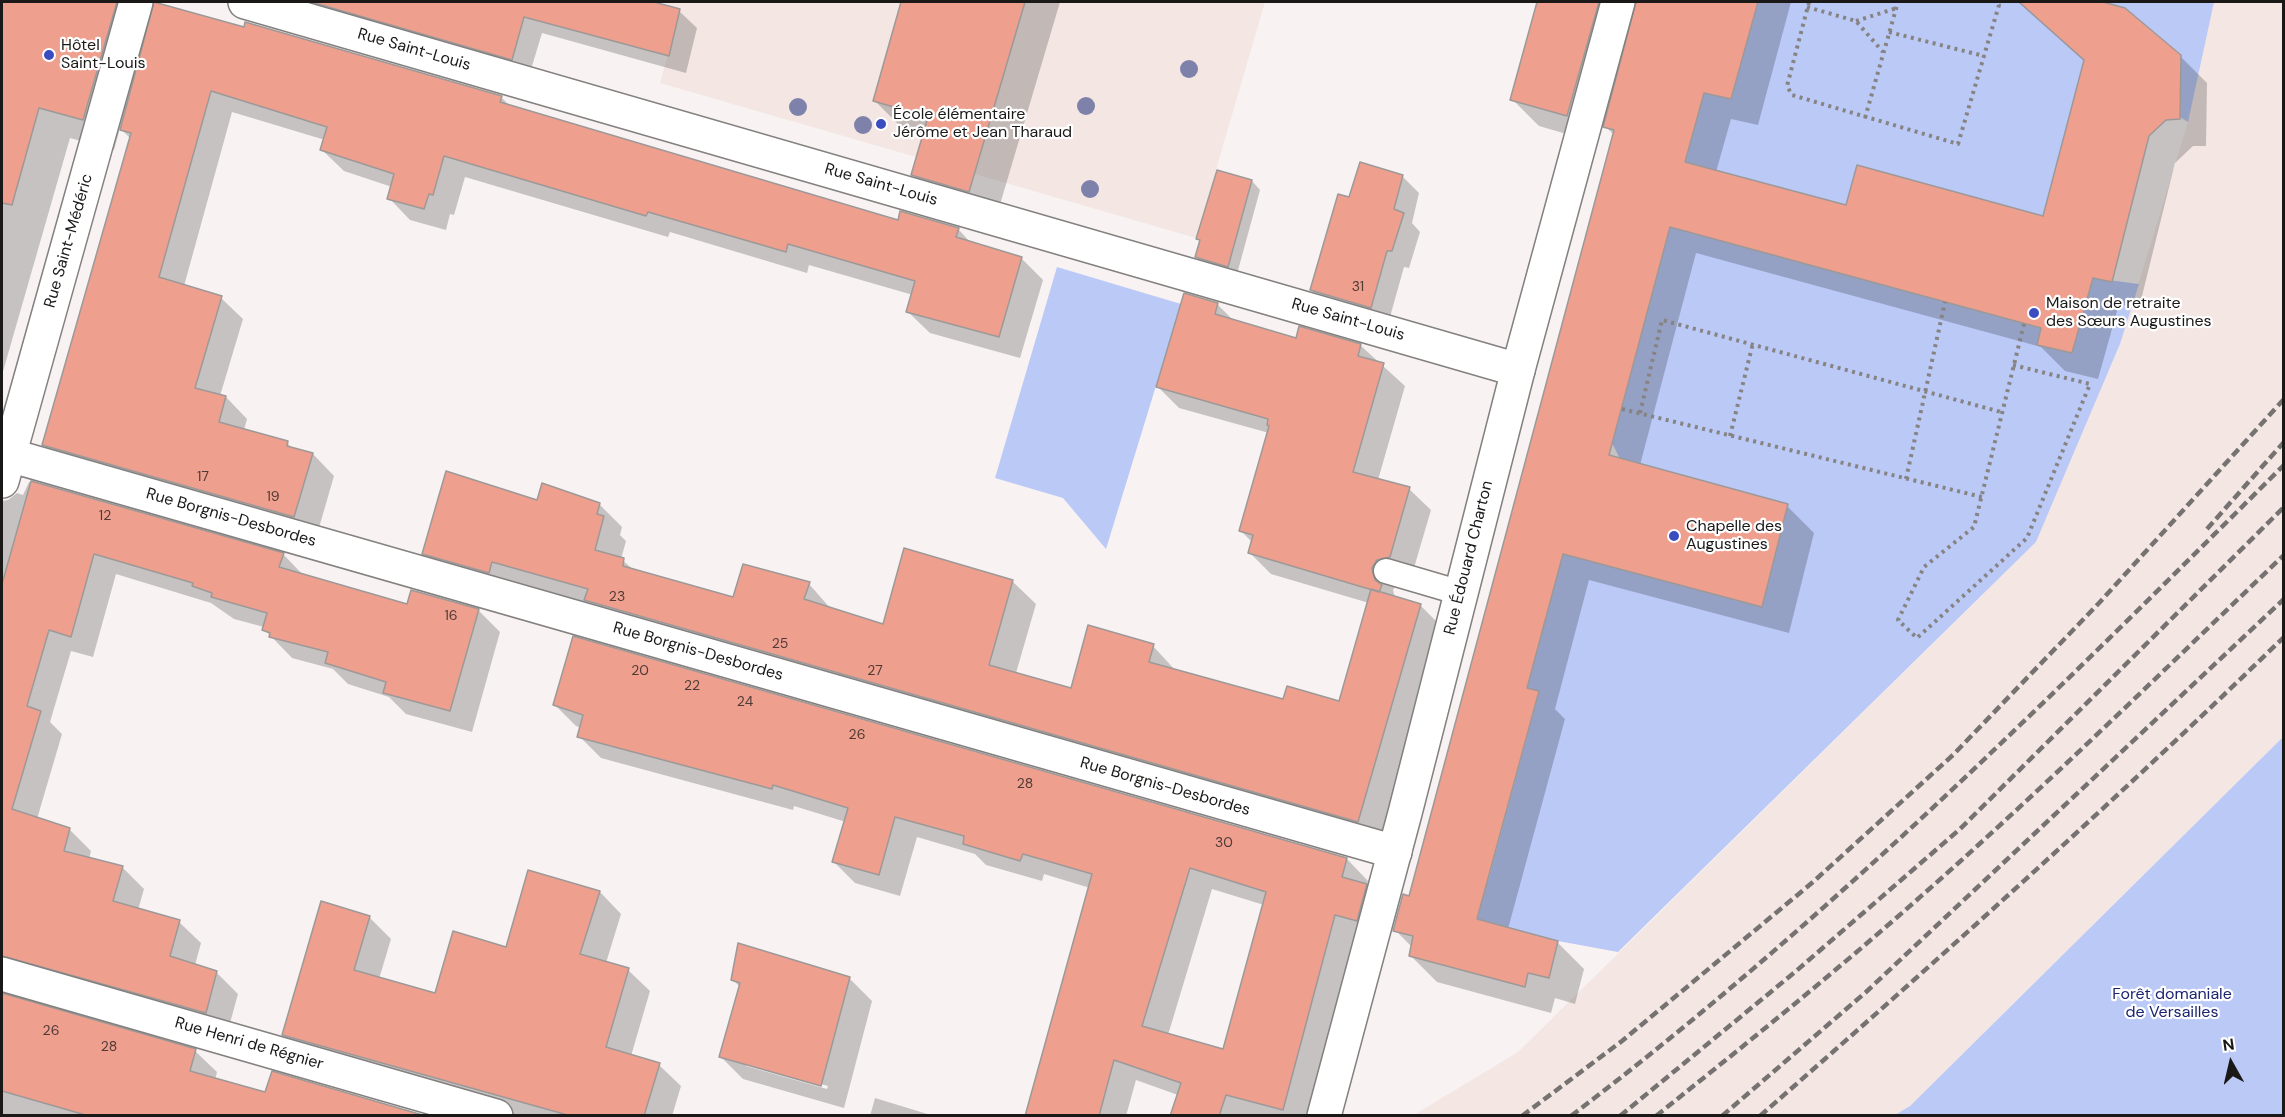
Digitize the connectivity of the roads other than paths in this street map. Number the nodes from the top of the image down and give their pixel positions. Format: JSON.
{"nodes":[{"id":1,"x":136,"y":2,"type":"edge"},
{"id":2,"x":245,"y":2,"type":"edge"},
{"id":3,"x":1618,"y":2,"type":"edge"},
{"id":4,"x":1518,"y":370,"type":"junction"},
{"id":5,"x":4,"y":463,"type":"edge"},
{"id":6,"x":1386,"y":572,"type":"dead end"},
{"id":7,"x":1461,"y":593,"type":"junction"},
{"id":8,"x":1395,"y":852,"type":"junction"},
{"id":9,"x":2,"y":974,"type":"edge"},
{"id":10,"x":496,"y":1116,"type":"edge"},
{"id":11,"x":1324,"y":1116,"type":"edge"}],
"edges":[{"from":1,"to":5,"type":"street","name":"Rue Saint-Médéric"},
{"from":2,"to":4,"type":"street","name":"Rue Saint-Louis"},
{"from":3,"to":4,"type":"street","name":"Rue Édouard Charton"},
{"from":4,"to":7,"type":"street","name":"Rue Édouard Charton"},
{"from":5,"to":8,"type":"street","name":"Rue Borgnis-Desbordes"},
{"from":6,"to":7,"type":"lane"},
{"from":7,"to":8,"type":"street","name":"Rue Édouard Charton"},
{"from":8,"to":11,"type":"street","name":"Rue Édouard Charton"},
{"from":9,"to":10,"type":"street","name":"Rue Henri de Régnier"}]}
